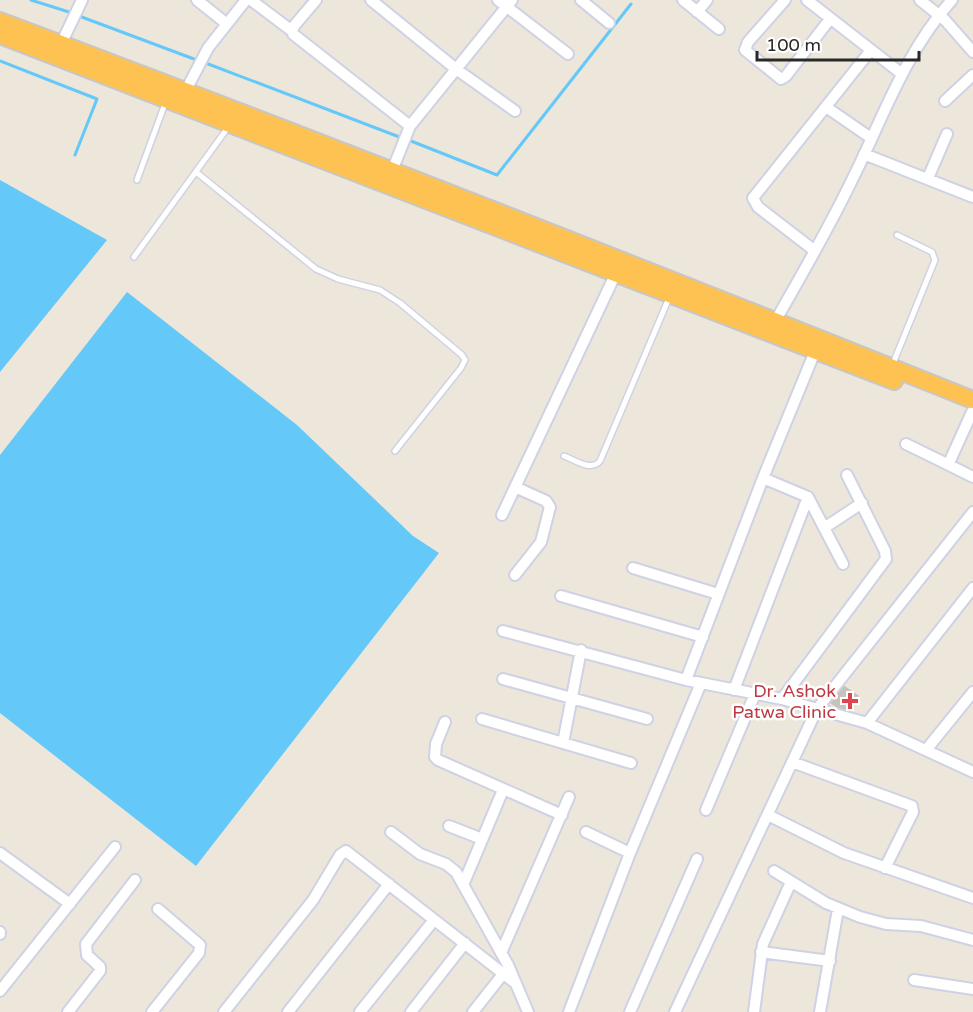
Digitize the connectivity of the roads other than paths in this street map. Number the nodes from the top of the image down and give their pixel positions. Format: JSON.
{"nodes":[{"id":1,"x":82,"y":0,"type":"edge"},
{"id":2,"x":196,"y":0,"type":"edge"},
{"id":3,"x":246,"y":0,"type":"edge"},
{"id":4,"x":251,"y":0,"type":"edge"},
{"id":5,"x":316,"y":0,"type":"edge"},
{"id":6,"x":371,"y":0,"type":"edge"},
{"id":7,"x":581,"y":0,"type":"edge"},
{"id":8,"x":683,"y":0,"type":"edge"},
{"id":9,"x":707,"y":0,"type":"edge"},
{"id":10,"x":785,"y":0,"type":"edge"},
{"id":11,"x":920,"y":0,"type":"edge"},
{"id":12,"x":952,"y":0,"type":"edge"},
{"id":13,"x":812,"y":1,"type":"edge"},
{"id":14,"x":505,"y":2,"type":"edge"},
{"id":15,"x":697,"y":12,"type":"junction"},
{"id":16,"x":939,"y":14,"type":"junction"},
{"id":17,"x":830,"y":19,"type":"junction"},
{"id":18,"x":0,"y":21,"type":"edge"},
{"id":19,"x":609,"y":23,"type":"dead end"},
{"id":20,"x":227,"y":24,"type":"junction"},
{"id":21,"x":719,"y":29,"type":"dead end"},
{"id":22,"x":292,"y":31,"type":"junction"},
{"id":23,"x":0,"y":35,"type":"edge"},
{"id":24,"x":61,"y":44,"type":"junction"},
{"id":25,"x":871,"y":50,"type":"junction"},
{"id":26,"x":973,"y":52,"type":"edge"},
{"id":27,"x":568,"y":54,"type":"dead end"},
{"id":28,"x":456,"y":69,"type":"junction"},
{"id":29,"x":902,"y":74,"type":"junction"},
{"id":30,"x":973,"y":75,"type":"edge"},
{"id":31,"x":177,"y":98,"type":"junction"},
{"id":32,"x":945,"y":101,"type":"dead end"},
{"id":33,"x":826,"y":107,"type":"junction"},
{"id":34,"x":515,"y":111,"type":"dead end"},
{"id":35,"x":230,"y":124,"type":"junction"},
{"id":36,"x":410,"y":126,"type":"junction"},
{"id":37,"x":947,"y":134,"type":"dead end"},
{"id":38,"x":871,"y":138,"type":"junction"},
{"id":39,"x":864,"y":154,"type":"junction"},
{"id":40,"x":196,"y":172,"type":"junction"},
{"id":41,"x":389,"y":177,"type":"junction"},
{"id":42,"x":928,"y":178,"type":"junction"},
{"id":43,"x":137,"y":180,"type":"dead end"},
{"id":44,"x":973,"y":197,"type":"edge"},
{"id":45,"x":897,"y":235,"type":"dead end"},
{"id":46,"x":815,"y":251,"type":"junction"},
{"id":47,"x":134,"y":257,"type":"dead end"},
{"id":48,"x":624,"y":270,"type":"junction"},
{"id":49,"x":670,"y":294,"type":"junction"},
{"id":50,"x":776,"y":320,"type":"junction"},
{"id":51,"x":816,"y":349,"type":"junction"},
{"id":52,"x":891,"y":367,"type":"junction"},
{"id":53,"x":973,"y":400,"type":"edge"},
{"id":54,"x":973,"y":412,"type":"edge"},
{"id":55,"x":906,"y":444,"type":"dead end"},
{"id":56,"x":395,"y":451,"type":"dead end"},
{"id":57,"x":564,"y":456,"type":"dead end"},
{"id":58,"x":949,"y":465,"type":"junction"},
{"id":59,"x":847,"y":475,"type":"dead end"},
{"id":60,"x":973,"y":477,"type":"edge"},
{"id":61,"x":763,"y":478,"type":"junction"},
{"id":62,"x":515,"y":487,"type":"junction"},
{"id":63,"x":808,"y":497,"type":"junction"},
{"id":64,"x":862,"y":503,"type":"junction"},
{"id":65,"x":973,"y":512,"type":"edge"},
{"id":66,"x":502,"y":515,"type":"dead end"},
{"id":67,"x":824,"y":528,"type":"junction"},
{"id":68,"x":843,"y":564,"type":"dead end"},
{"id":69,"x":633,"y":568,"type":"dead end"},
{"id":70,"x":515,"y":575,"type":"dead end"},
{"id":71,"x":973,"y":588,"type":"edge"},
{"id":72,"x":718,"y":594,"type":"junction"},
{"id":73,"x":561,"y":596,"type":"dead end"},
{"id":74,"x":503,"y":631,"type":"dead end"},
{"id":75,"x":703,"y":637,"type":"junction"},
{"id":76,"x":581,"y":650,"type":"junction"},
{"id":77,"x":503,"y":679,"type":"dead end"},
{"id":78,"x":686,"y":680,"type":"junction"},
{"id":79,"x":701,"y":683,"type":"junction"},
{"id":80,"x":734,"y":690,"type":"junction"},
{"id":81,"x":973,"y":692,"type":"edge"},
{"id":82,"x":755,"y":694,"type":"junction"},
{"id":83,"x":572,"y":699,"type":"junction"},
{"id":84,"x":782,"y":699,"type":"junction"},
{"id":85,"x":817,"y":709,"type":"junction"},
{"id":86,"x":482,"y":719,"type":"dead end"},
{"id":87,"x":647,"y":719,"type":"dead end"},
{"id":88,"x":445,"y":723,"type":"dead end"},
{"id":89,"x":867,"y":723,"type":"junction"},
{"id":90,"x":563,"y":742,"type":"junction"},
{"id":91,"x":926,"y":750,"type":"junction"},
{"id":92,"x":792,"y":762,"type":"junction"},
{"id":93,"x":631,"y":763,"type":"dead end"},
{"id":94,"x":973,"y":772,"type":"edge"},
{"id":95,"x":503,"y":790,"type":"junction"},
{"id":96,"x":569,"y":796,"type":"dead end"},
{"id":97,"x":706,"y":810,"type":"dead end"},
{"id":98,"x":562,"y":815,"type":"junction"},
{"id":99,"x":768,"y":815,"type":"junction"},
{"id":100,"x":449,"y":826,"type":"dead end"},
{"id":101,"x":391,"y":832,"type":"dead end"},
{"id":102,"x":586,"y":832,"type":"dead end"},
{"id":103,"x":482,"y":839,"type":"junction"},
{"id":104,"x":115,"y":847,"type":"dead end"},
{"id":105,"x":0,"y":853,"type":"edge"},
{"id":106,"x":630,"y":853,"type":"junction"},
{"id":107,"x":697,"y":859,"type":"dead end"},
{"id":108,"x":885,"y":868,"type":"junction"},
{"id":109,"x":774,"y":871,"type":"dead end"},
{"id":110,"x":135,"y":880,"type":"dead end"},
{"id":111,"x":791,"y":882,"type":"junction"},
{"id":112,"x":389,"y":884,"type":"junction"},
{"id":113,"x":463,"y":885,"type":"junction"},
{"id":114,"x":973,"y":898,"type":"edge"},
{"id":115,"x":69,"y":904,"type":"junction"},
{"id":116,"x":158,"y":909,"type":"dead end"},
{"id":117,"x":838,"y":909,"type":"junction"},
{"id":118,"x":434,"y":920,"type":"junction"},
{"id":119,"x":973,"y":940,"type":"edge"},
{"id":120,"x":465,"y":943,"type":"junction"},
{"id":121,"x":501,"y":952,"type":"junction"},
{"id":122,"x":761,"y":952,"type":"junction"},
{"id":123,"x":830,"y":961,"type":"junction"},
{"id":124,"x":503,"y":974,"type":"junction"},
{"id":125,"x":914,"y":980,"type":"dead end"},
{"id":126,"x":514,"y":982,"type":"junction"},
{"id":127,"x":973,"y":990,"type":"edge"},
{"id":128,"x":0,"y":991,"type":"edge"},
{"id":129,"x":526,"y":1011,"type":"edge"},
{"id":130,"x":68,"y":1012,"type":"edge"},
{"id":131,"x":152,"y":1012,"type":"edge"},
{"id":132,"x":224,"y":1012,"type":"edge"},
{"id":133,"x":288,"y":1012,"type":"edge"},
{"id":134,"x":360,"y":1012,"type":"edge"},
{"id":135,"x":411,"y":1012,"type":"edge"},
{"id":136,"x":473,"y":1012,"type":"edge"},
{"id":137,"x":569,"y":1012,"type":"edge"},
{"id":138,"x":630,"y":1012,"type":"edge"},
{"id":139,"x":675,"y":1012,"type":"edge"},
{"id":140,"x":754,"y":1012,"type":"edge"},
{"id":141,"x":820,"y":1012,"type":"edge"}],
"edges":[{"from":1,"to":24,"type":"street"},
{"from":2,"to":20,"type":"street"},
{"from":3,"to":20,"type":"street"},
{"from":4,"to":22,"type":"street"},
{"from":5,"to":22,"type":"street"},
{"from":6,"to":28,"type":"street"},
{"from":7,"to":19,"type":"street"},
{"from":8,"to":15,"type":"street"},
{"from":9,"to":15,"type":"street"},
{"from":10,"to":17,"type":"street"},
{"from":11,"to":16,"type":"street"},
{"from":12,"to":16,"type":"street"},
{"from":13,"to":17,"type":"street"},
{"from":14,"to":27,"type":"street"},
{"from":14,"to":28,"type":"street"},
{"from":15,"to":21,"type":"street"},
{"from":16,"to":26,"type":"street"},
{"from":16,"to":29,"type":"street"},
{"from":17,"to":25,"type":"street"},
{"from":18,"to":24,"type":"highway"},
{"from":20,"to":31,"type":"street"},
{"from":22,"to":36,"type":"street"},
{"from":23,"to":31,"type":"highway"},
{"from":24,"to":31,"type":"highway"},
{"from":25,"to":29,"type":"street"},
{"from":25,"to":33,"type":"street"},
{"from":28,"to":34,"type":"street"},
{"from":28,"to":36,"type":"street"},
{"from":29,"to":38,"type":"street"},
{"from":30,"to":32,"type":"street"},
{"from":31,"to":35,"type":"highway"},
{"from":31,"to":41,"type":"highway"},
{"from":31,"to":43,"type":"lane"},
{"from":33,"to":38,"type":"street"},
{"from":33,"to":46,"type":"street"},
{"from":35,"to":40,"type":"lane"},
{"from":35,"to":41,"type":"highway"},
{"from":36,"to":41,"type":"street"},
{"from":37,"to":42,"type":"street"},
{"from":38,"to":39,"type":"street"},
{"from":39,"to":42,"type":"street"},
{"from":39,"to":46,"type":"street"},
{"from":40,"to":47,"type":"lane"},
{"from":40,"to":56,"type":"lane"},
{"from":41,"to":48,"type":"highway"},
{"from":42,"to":44,"type":"street"},
{"from":45,"to":52,"type":"lane"},
{"from":46,"to":50,"type":"street"},
{"from":48,"to":49,"type":"highway"},
{"from":48,"to":50,"type":"highway"},
{"from":48,"to":62,"type":"street"},
{"from":49,"to":51,"type":"highway"},
{"from":49,"to":57,"type":"lane"},
{"from":50,"to":52,"type":"highway"},
{"from":51,"to":54,"type":"highway"},
{"from":51,"to":61,"type":"street"},
{"from":52,"to":53,"type":"highway"},
{"from":54,"to":58,"type":"street"},
{"from":55,"to":58,"type":"street"},
{"from":58,"to":60,"type":"street"},
{"from":59,"to":64,"type":"street"},
{"from":61,"to":63,"type":"street"},
{"from":61,"to":72,"type":"street"},
{"from":62,"to":66,"type":"street"},
{"from":62,"to":70,"type":"street"},
{"from":63,"to":67,"type":"street"},
{"from":63,"to":80,"type":"street"},
{"from":64,"to":67,"type":"street"},
{"from":64,"to":84,"type":"street"},
{"from":65,"to":85,"type":"street"},
{"from":67,"to":68,"type":"street"},
{"from":69,"to":72,"type":"street"},
{"from":71,"to":89,"type":"street"},
{"from":72,"to":75,"type":"street"},
{"from":73,"to":75,"type":"street"},
{"from":74,"to":76,"type":"street"},
{"from":75,"to":78,"type":"street"},
{"from":76,"to":78,"type":"street"},
{"from":76,"to":83,"type":"street"},
{"from":77,"to":83,"type":"street"},
{"from":78,"to":79,"type":"street"},
{"from":79,"to":80,"type":"street"},
{"from":79,"to":106,"type":"street"},
{"from":80,"to":82,"type":"street"},
{"from":81,"to":91,"type":"street"},
{"from":82,"to":84,"type":"street"},
{"from":82,"to":97,"type":"street"},
{"from":83,"to":87,"type":"street"},
{"from":83,"to":90,"type":"street"},
{"from":84,"to":85,"type":"street"},
{"from":85,"to":89,"type":"street"},
{"from":85,"to":92,"type":"street"},
{"from":86,"to":90,"type":"street"},
{"from":88,"to":95,"type":"street"},
{"from":89,"to":91,"type":"street"},
{"from":90,"to":93,"type":"street"},
{"from":91,"to":94,"type":"street"},
{"from":92,"to":99,"type":"street"},
{"from":92,"to":108,"type":"street"},
{"from":95,"to":98,"type":"street"},
{"from":95,"to":103,"type":"street"},
{"from":96,"to":98,"type":"street"},
{"from":98,"to":121,"type":"street"},
{"from":99,"to":108,"type":"street"},
{"from":99,"to":139,"type":"street"},
{"from":100,"to":103,"type":"street"},
{"from":101,"to":113,"type":"street"},
{"from":102,"to":106,"type":"street"},
{"from":103,"to":113,"type":"street"},
{"from":104,"to":115,"type":"street"},
{"from":105,"to":115,"type":"street"},
{"from":106,"to":137,"type":"street"},
{"from":107,"to":138,"type":"street"},
{"from":108,"to":114,"type":"street"},
{"from":109,"to":111,"type":"street"},
{"from":110,"to":130,"type":"street"},
{"from":111,"to":117,"type":"street"},
{"from":111,"to":122,"type":"street"},
{"from":112,"to":118,"type":"street"},
{"from":112,"to":132,"type":"street"},
{"from":112,"to":133,"type":"street"},
{"from":113,"to":121,"type":"street"},
{"from":115,"to":128,"type":"street"},
{"from":116,"to":131,"type":"street"},
{"from":117,"to":119,"type":"street"},
{"from":117,"to":123,"type":"street"},
{"from":118,"to":120,"type":"street"},
{"from":118,"to":134,"type":"street"},
{"from":120,"to":124,"type":"street"},
{"from":120,"to":135,"type":"street"},
{"from":121,"to":126,"type":"street"},
{"from":122,"to":123,"type":"street"},
{"from":122,"to":140,"type":"street"},
{"from":123,"to":141,"type":"street"},
{"from":124,"to":126,"type":"street"},
{"from":124,"to":136,"type":"street"},
{"from":125,"to":127,"type":"street"},
{"from":126,"to":129,"type":"street"}]}
